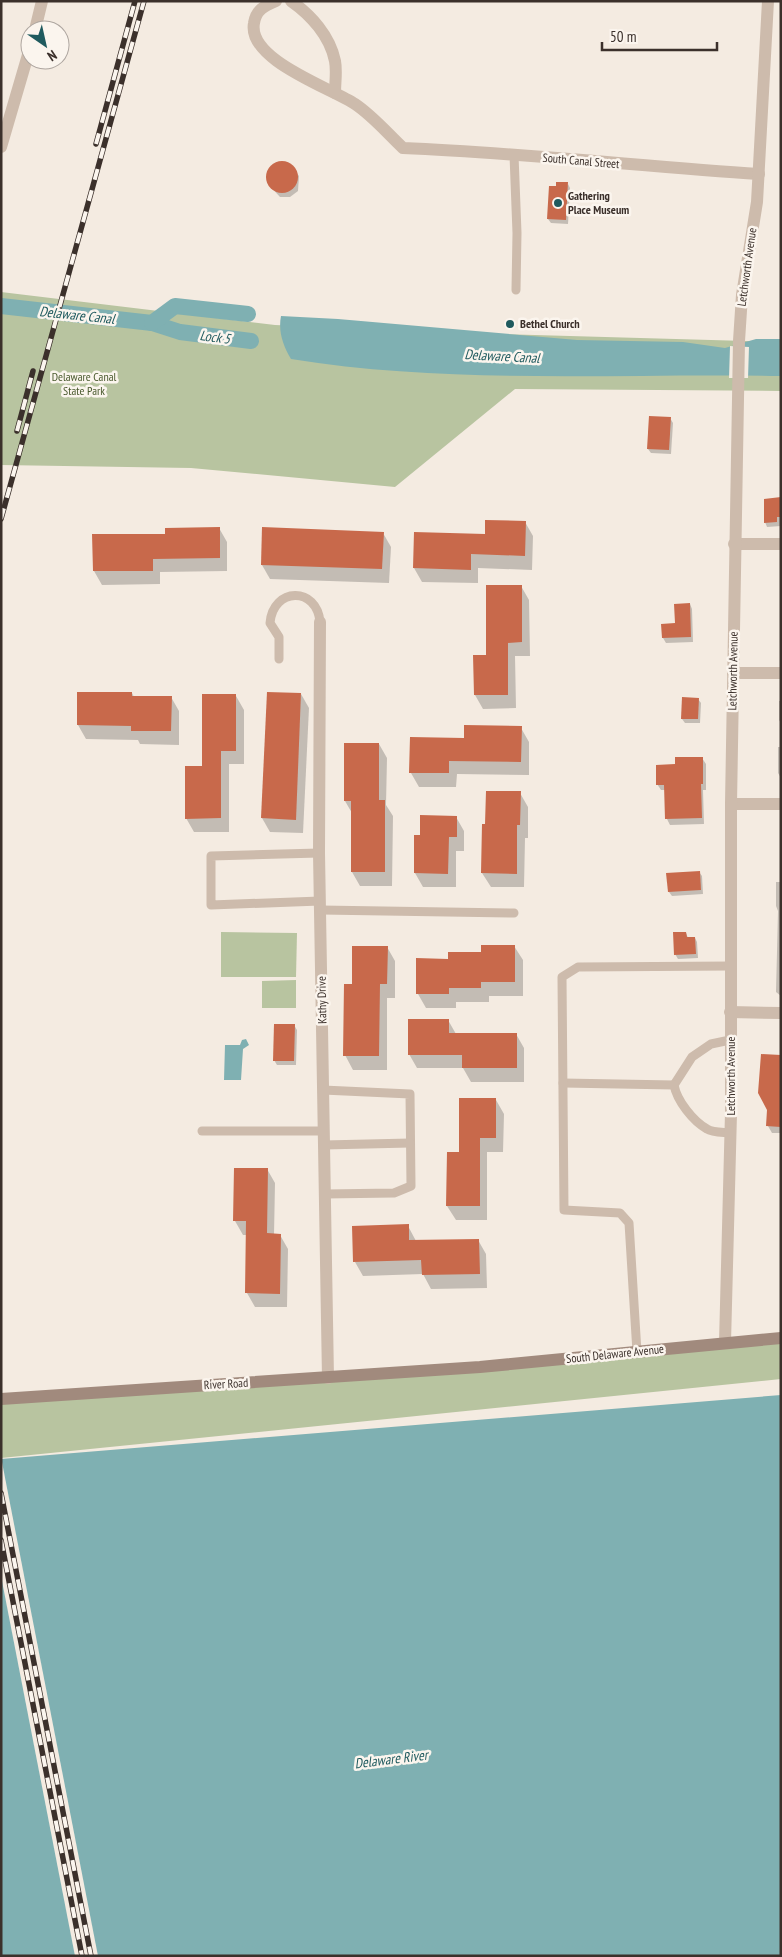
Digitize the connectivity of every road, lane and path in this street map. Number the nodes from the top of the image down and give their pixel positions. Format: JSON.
{"nodes":[{"id":1,"x":42,"y":1,"type":"edge"},
{"id":2,"x":276,"y":1,"type":"edge"},
{"id":3,"x":291,"y":1,"type":"edge"},
{"id":4,"x":768,"y":1,"type":"edge"},
{"id":5,"x":37,"y":20,"type":"edge"},
{"id":6,"x":24,"y":70,"type":"edge"},
{"id":7,"x":335,"y":93,"type":"junction"},
{"id":8,"x":1,"y":148,"type":"edge"},
{"id":9,"x":514,"y":155,"type":"junction"},
{"id":10,"x":759,"y":174,"type":"junction"},
{"id":11,"x":516,"y":290,"type":"dead end"},
{"id":12,"x":734,"y":544,"type":"junction"},
{"id":13,"x":781,"y":544,"type":"edge"},
{"id":14,"x":320,"y":622,"type":"joint"},
{"id":15,"x":279,"y":660,"type":"dead end"},
{"id":16,"x":733,"y":674,"type":"junction"},
{"id":17,"x":781,"y":674,"type":"edge"},
{"id":18,"x":731,"y":804,"type":"junction"},
{"id":19,"x":781,"y":804,"type":"edge"},
{"id":20,"x":320,"y":853,"type":"junction"},
{"id":21,"x":321,"y":905,"type":"junction"},
{"id":22,"x":514,"y":912,"type":"dead end"},
{"id":23,"x":730,"y":966,"type":"junction"},
{"id":24,"x":730,"y":1012,"type":"junction"},
{"id":25,"x":781,"y":1013,"type":"edge"},
{"id":26,"x":730,"y":1040,"type":"junction"},
{"id":27,"x":563,"y":1083,"type":"junction"},
{"id":28,"x":674,"y":1085,"type":"junction"},
{"id":29,"x":323,"y":1090,"type":"junction"},
{"id":30,"x":202,"y":1131,"type":"dead end"},
{"id":31,"x":324,"y":1131,"type":"junction"},
{"id":32,"x":731,"y":1133,"type":"junction"},
{"id":33,"x":410,"y":1143,"type":"junction"},
{"id":34,"x":324,"y":1145,"type":"junction"},
{"id":35,"x":325,"y":1194,"type":"junction"},
{"id":36,"x":781,"y":1338,"type":"edge"},
{"id":37,"x":725,"y":1343,"type":"junction"},
{"id":38,"x":637,"y":1352,"type":"junction"},
{"id":39,"x":450,"y":1369,"type":"joint"},
{"id":40,"x":328,"y":1378,"type":"junction"},
{"id":41,"x":1,"y":1398,"type":"edge"}],
"edges":[{"from":1,"to":5,"type":"street"},
{"from":2,"to":7,"type":"street"},
{"from":3,"to":7,"type":"street"},
{"from":4,"to":10,"type":"street","name":"Letchworth Avenue"},
{"from":6,"to":8,"type":"street"},
{"from":7,"to":9,"type":"street","name":"South Canal Street"},
{"from":9,"to":10,"type":"street","name":"South Canal Street"},
{"from":9,"to":11,"type":"lane"},
{"from":10,"to":12,"type":"street","name":"Letchworth Avenue"},
{"from":12,"to":13,"type":"street"},
{"from":12,"to":16,"type":"street","name":"Letchworth Avenue"},
{"from":14,"to":15,"type":"lane"},
{"from":14,"to":20,"type":"street","name":"Kathy Drive"},
{"from":16,"to":17,"type":"street"},
{"from":16,"to":18,"type":"street","name":"Letchworth Avenue"},
{"from":18,"to":19,"type":"street"},
{"from":18,"to":23,"type":"street","name":"Letchworth Avenue"},
{"from":20,"to":21,"type":"street","name":"Kathy Drive"},
{"from":20,"to":21,"type":"lane"},
{"from":21,"to":22,"type":"lane"},
{"from":21,"to":29,"type":"street","name":"Kathy Drive"},
{"from":23,"to":24,"type":"street","name":"Letchworth Avenue"},
{"from":23,"to":27,"type":"lane"},
{"from":24,"to":25,"type":"street"},
{"from":24,"to":26,"type":"street","name":"Letchworth Avenue"},
{"from":26,"to":28,"type":"lane"},
{"from":26,"to":32,"type":"street","name":"Letchworth Avenue"},
{"from":27,"to":28,"type":"lane"},
{"from":27,"to":38,"type":"lane"},
{"from":28,"to":32,"type":"lane"},
{"from":29,"to":31,"type":"street","name":"Kathy Drive"},
{"from":29,"to":33,"type":"lane"},
{"from":30,"to":31,"type":"lane"},
{"from":31,"to":34,"type":"street","name":"Kathy Drive"},
{"from":32,"to":37,"type":"street","name":"Letchworth Avenue"},
{"from":33,"to":34,"type":"lane"},
{"from":33,"to":35,"type":"lane"},
{"from":34,"to":35,"type":"street","name":"Kathy Drive"},
{"from":35,"to":40,"type":"street","name":"Kathy Drive"},
{"from":36,"to":37,"type":"main road","name":"South Delaware Avenue"},
{"from":37,"to":38,"type":"main road","name":"South Delaware Avenue"},
{"from":38,"to":39,"type":"main road","name":"South Delaware Avenue"},
{"from":39,"to":40,"type":"main road","name":"River Road"},
{"from":40,"to":41,"type":"main road","name":"River Road"}]}
